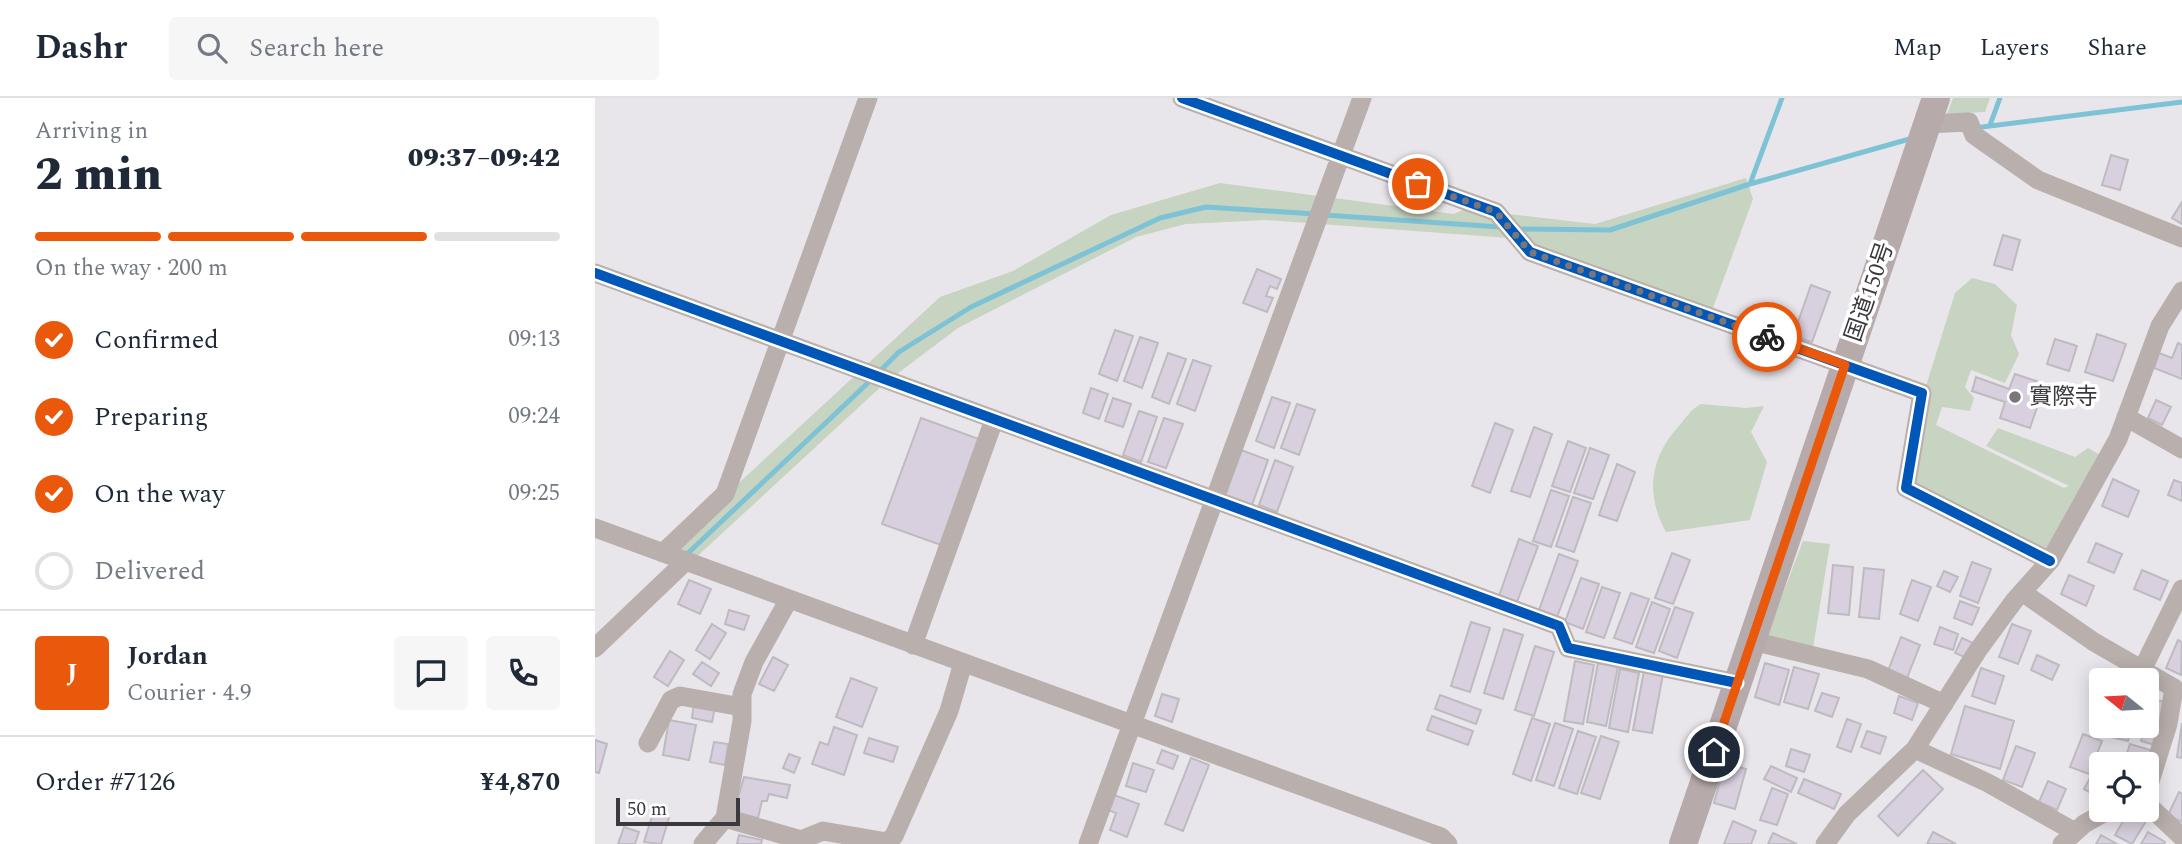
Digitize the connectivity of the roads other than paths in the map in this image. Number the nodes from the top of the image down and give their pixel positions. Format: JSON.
{"nodes":[{"id":1,"x":868,"y":98,"type":"edge"},
{"id":2,"x":1182,"y":98,"type":"edge"},
{"id":3,"x":1362,"y":98,"type":"edge"},
{"id":4,"x":1936,"y":98,"type":"edge"},
{"id":5,"x":1927,"y":124,"type":"junction"},
{"id":6,"x":1340,"y":156,"type":"junction"},
{"id":7,"x":2182,"y":238,"type":"edge"},
{"id":8,"x":595,"y":274,"type":"edge"},
{"id":9,"x":2182,"y":291,"type":"edge"},
{"id":10,"x":779,"y":341,"type":"junction"},
{"id":11,"x":1845,"y":365,"type":"junction"},
{"id":12,"x":2126,"y":417,"type":"junction"},
{"id":13,"x":994,"y":420,"type":"junction"},
{"id":14,"x":2182,"y":449,"type":"edge"},
{"id":15,"x":1215,"y":500,"type":"junction"},
{"id":16,"x":595,"y":528,"type":"edge"},
{"id":17,"x":663,"y":553,"type":"junction"},
{"id":18,"x":686,"y":561,"type":"junction"},
{"id":19,"x":2050,"y":561,"type":"junction"},
{"id":20,"x":2182,"y":589,"type":"edge"},
{"id":21,"x":2022,"y":592,"type":"junction"},
{"id":22,"x":789,"y":599,"type":"junction"},
{"id":23,"x":1752,"y":641,"type":"junction"},
{"id":24,"x":913,"y":645,"type":"junction"},
{"id":25,"x":595,"y":648,"type":"edge"},
{"id":26,"x":963,"y":663,"type":"junction"},
{"id":27,"x":2139,"y":668,"type":"edge"},
{"id":28,"x":2143,"y":668,"type":"edge"},
{"id":29,"x":2159,"y":680,"type":"edge"},
{"id":30,"x":1737,"y":683,"type":"junction"},
{"id":31,"x":1944,"y":704,"type":"junction"},
{"id":32,"x":742,"y":707,"type":"junction"},
{"id":33,"x":1131,"y":724,"type":"junction"},
{"id":34,"x":648,"y":743,"type":"dead end"},
{"id":35,"x":1915,"y":749,"type":"junction"},
{"id":36,"x":2159,"y":753,"type":"edge"},
{"id":37,"x":2159,"y":815,"type":"edge"},
{"id":38,"x":725,"y":818,"type":"junction"},
{"id":39,"x":2092,"y":822,"type":"edge"},
{"id":40,"x":2182,"y":837,"type":"edge"},
{"id":41,"x":2069,"y":838,"type":"edge"},
{"id":42,"x":807,"y":841,"type":"edge"},
{"id":43,"x":702,"y":844,"type":"edge"},
{"id":44,"x":1088,"y":844,"type":"edge"},
{"id":45,"x":1448,"y":844,"type":"edge"},
{"id":46,"x":1683,"y":844,"type":"edge"},
{"id":47,"x":1825,"y":844,"type":"edge"}],
"edges":[{"from":1,"to":10,"type":"street"},
{"from":2,"to":6,"type":"street"},
{"from":3,"to":6,"type":"street"},
{"from":4,"to":5,"type":"highway","name":"国道150号"},
{"from":5,"to":7,"type":"street"},
{"from":5,"to":11,"type":"highway","name":"国道150号"},
{"from":6,"to":11,"type":"street"},
{"from":6,"to":15,"type":"street"},
{"from":8,"to":10,"type":"street"},
{"from":9,"to":12,"type":"street"},
{"from":10,"to":13,"type":"street"},
{"from":10,"to":17,"type":"street"},
{"from":11,"to":19,"type":"street"},
{"from":11,"to":23,"type":"highway","name":"国道150号"},
{"from":12,"to":14,"type":"street"},
{"from":12,"to":19,"type":"street"},
{"from":13,"to":15,"type":"street"},
{"from":13,"to":24,"type":"street"},
{"from":15,"to":30,"type":"street"},
{"from":15,"to":33,"type":"street"},
{"from":16,"to":17,"type":"street"},
{"from":17,"to":18,"type":"street"},
{"from":18,"to":22,"type":"street"},
{"from":18,"to":25,"type":"street"},
{"from":19,"to":21,"type":"street"},
{"from":20,"to":28,"type":"street"},
{"from":21,"to":27,"type":"street"},
{"from":21,"to":31,"type":"street"},
{"from":22,"to":24,"type":"street"},
{"from":22,"to":32,"type":"street"},
{"from":23,"to":30,"type":"highway","name":"国道150号"},
{"from":23,"to":31,"type":"street"},
{"from":24,"to":26,"type":"street"},
{"from":26,"to":33,"type":"street"},
{"from":26,"to":42,"type":"street"},
{"from":29,"to":36,"type":"street"},
{"from":30,"to":46,"type":"highway","name":"国道150号"},
{"from":31,"to":35,"type":"street"},
{"from":32,"to":34,"type":"street"},
{"from":32,"to":38,"type":"street"},
{"from":33,"to":44,"type":"street"},
{"from":33,"to":45,"type":"street"},
{"from":35,"to":41,"type":"street"},
{"from":35,"to":47,"type":"street"},
{"from":37,"to":40,"type":"street"},
{"from":38,"to":42,"type":"street"},
{"from":38,"to":43,"type":"street"},
{"from":39,"to":41,"type":"street"}]}
